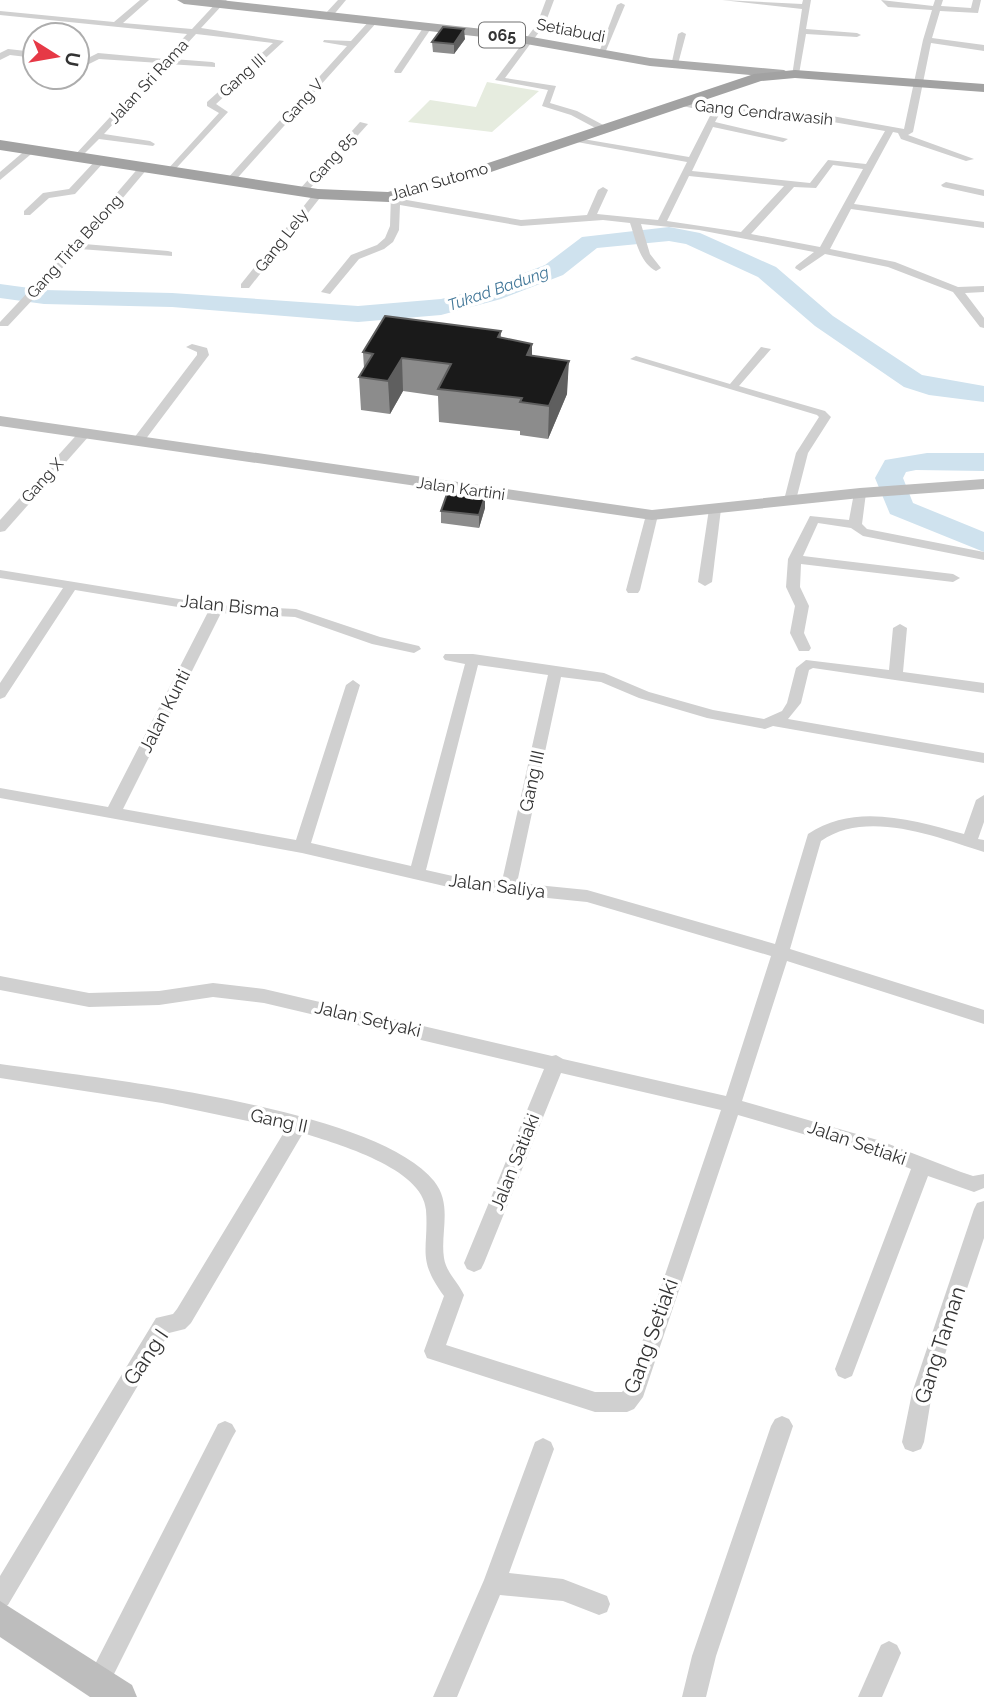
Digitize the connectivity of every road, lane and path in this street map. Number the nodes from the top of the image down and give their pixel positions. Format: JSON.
{"nodes":[{"id":1,"x":145,"y":0,"type":"edge"},
{"id":2,"x":184,"y":0,"type":"edge"},
{"id":3,"x":342,"y":0,"type":"edge"},
{"id":4,"x":550,"y":0,"type":"edge"},
{"id":5,"x":726,"y":0,"type":"edge"},
{"id":6,"x":885,"y":0,"type":"edge"},
{"id":7,"x":221,"y":2,"type":"edge"},
{"id":8,"x":806,"y":3,"type":"edge"},
{"id":9,"x":621,"y":5,"type":"dead end"},
{"id":10,"x":939,"y":5,"type":"edge"},
{"id":11,"x":979,"y":6,"type":"edge"},
{"id":12,"x":0,"y":12,"type":"edge"},
{"id":13,"x":328,"y":16,"type":"junction"},
{"id":14,"x":374,"y":21,"type":"junction"},
{"id":15,"x":117,"y":24,"type":"junction"},
{"id":16,"x":428,"y":27,"type":"junction"},
{"id":17,"x":802,"y":30,"type":"junction"},
{"id":18,"x":195,"y":31,"type":"junction"},
{"id":19,"x":682,"y":34,"type":"dead end"},
{"id":20,"x":857,"y":35,"type":"dead end"},
{"id":21,"x":531,"y":39,"type":"junction"},
{"id":22,"x":927,"y":40,"type":"junction"},
{"id":23,"x":327,"y":42,"type":"dead end"},
{"id":24,"x":130,"y":44,"type":"dead end"},
{"id":25,"x":355,"y":44,"type":"junction"},
{"id":26,"x":984,"y":48,"type":"edge"},
{"id":27,"x":21,"y":53,"type":"edge"},
{"id":28,"x":601,"y":53,"type":"junction"},
{"id":29,"x":116,"y":57,"type":"junction"},
{"id":30,"x":0,"y":59,"type":"edge"},
{"id":31,"x":91,"y":60,"type":"edge"},
{"id":32,"x":166,"y":61,"type":"junction"},
{"id":33,"x":21,"y":63,"type":"edge"},
{"id":34,"x":674,"y":64,"type":"junction"},
{"id":35,"x":212,"y":65,"type":"dead end"},
{"id":36,"x":732,"y":69,"type":"junction"},
{"id":37,"x":397,"y":71,"type":"dead end"},
{"id":38,"x":790,"y":74,"type":"junction"},
{"id":39,"x":745,"y":81,"type":"junction"},
{"id":40,"x":920,"y":83,"type":"junction"},
{"id":41,"x":984,"y":89,"type":"edge"},
{"id":42,"x":680,"y":103,"type":"junction"},
{"id":43,"x":713,"y":117,"type":"junction"},
{"id":44,"x":769,"y":122,"type":"dead end"},
{"id":45,"x":363,"y":124,"type":"dead end"},
{"id":46,"x":604,"y":129,"type":"junction"},
{"id":47,"x":890,"y":129,"type":"junction"},
{"id":48,"x":902,"y":132,"type":"junction"},
{"id":49,"x":97,"y":136,"type":"junction"},
{"id":50,"x":783,"y":139,"type":"dead end"},
{"id":51,"x":571,"y":140,"type":"junction"},
{"id":52,"x":150,"y":144,"type":"dead end"},
{"id":53,"x":0,"y":145,"type":"edge"},
{"id":54,"x":31,"y":150,"type":"junction"},
{"id":55,"x":77,"y":158,"type":"junction"},
{"id":56,"x":969,"y":159,"type":"dead end"},
{"id":57,"x":692,"y":160,"type":"junction"},
{"id":58,"x":100,"y":161,"type":"junction"},
{"id":59,"x":142,"y":167,"type":"junction"},
{"id":60,"x":870,"y":167,"type":"junction"},
{"id":61,"x":170,"y":172,"type":"junction"},
{"id":62,"x":686,"y":173,"type":"junction"},
{"id":63,"x":0,"y":177,"type":"edge"},
{"id":64,"x":230,"y":181,"type":"junction"},
{"id":65,"x":790,"y":185,"type":"junction"},
{"id":66,"x":946,"y":185,"type":"dead end"},
{"id":67,"x":603,"y":190,"type":"dead end"},
{"id":68,"x":984,"y":192,"type":"edge"},
{"id":69,"x":310,"y":193,"type":"junction"},
{"id":70,"x":396,"y":198,"type":"junction"},
{"id":71,"x":849,"y":205,"type":"junction"},
{"id":72,"x":27,"y":213,"type":"dead end"},
{"id":73,"x":591,"y":217,"type":"junction"},
{"id":74,"x":634,"y":222,"type":"junction"},
{"id":75,"x":661,"y":223,"type":"junction"},
{"id":76,"x":984,"y":225,"type":"edge"},
{"id":77,"x":744,"y":235,"type":"junction"},
{"id":78,"x":77,"y":246,"type":"junction"},
{"id":79,"x":824,"y":250,"type":"junction"},
{"id":80,"x":168,"y":254,"type":"dead end"},
{"id":81,"x":656,"y":268,"type":"dead end"},
{"id":82,"x":800,"y":268,"type":"dead end"},
{"id":83,"x":244,"y":286,"type":"dead end"},
{"id":84,"x":984,"y":289,"type":"edge"},
{"id":85,"x":957,"y":290,"type":"junction"},
{"id":86,"x":326,"y":292,"type":"dead end"},
{"id":87,"x":4,"y":324,"type":"dead end"},
{"id":88,"x":984,"y":325,"type":"edge"},
{"id":89,"x":192,"y":347,"type":"dead end"},
{"id":90,"x":765,"y":349,"type":"dead end"},
{"id":91,"x":636,"y":359,"type":"dead end"},
{"id":92,"x":732,"y":388,"type":"junction"},
{"id":93,"x":0,"y":421,"type":"edge"},
{"id":94,"x":85,"y":433,"type":"junction"},
{"id":95,"x":138,"y":441,"type":"junction"},
{"id":96,"x":984,"y":484,"type":"edge"},
{"id":97,"x":865,"y":492,"type":"junction"},
{"id":98,"x":790,"y":500,"type":"junction"},
{"id":99,"x":715,"y":509,"type":"junction"},
{"id":100,"x":652,"y":515,"type":"junction"},
{"id":101,"x":855,"y":525,"type":"junction"},
{"id":102,"x":0,"y":528,"type":"edge"},
{"id":103,"x":984,"y":556,"type":"edge"},
{"id":104,"x":795,"y":559,"type":"junction"},
{"id":105,"x":0,"y":574,"type":"edge"},
{"id":106,"x":953,"y":578,"type":"dead end"},
{"id":107,"x":705,"y":582,"type":"dead end"},
{"id":108,"x":70,"y":587,"type":"junction"},
{"id":109,"x":633,"y":590,"type":"dead end"},
{"id":110,"x":216,"y":609,"type":"junction"},
{"id":111,"x":900,"y":628,"type":"dead end"},
{"id":112,"x":804,"y":648,"type":"dead end"},
{"id":113,"x":414,"y":649,"type":"dead end"},
{"id":114,"x":450,"y":656,"type":"dead end"},
{"id":115,"x":473,"y":659,"type":"junction"},
{"id":116,"x":555,"y":673,"type":"junction"},
{"id":117,"x":896,"y":674,"type":"junction"},
{"id":118,"x":353,"y":685,"type":"dead end"},
{"id":119,"x":984,"y":688,"type":"edge"},
{"id":120,"x":0,"y":694,"type":"edge"},
{"id":121,"x":776,"y":722,"type":"junction"},
{"id":122,"x":984,"y":758,"type":"edge"},
{"id":123,"x":0,"y":793,"type":"edge"},
{"id":124,"x":984,"y":800,"type":"edge"},
{"id":125,"x":113,"y":813,"type":"junction"},
{"id":126,"x":977,"y":844,"type":"edge"},
{"id":127,"x":302,"y":848,"type":"junction"},
{"id":128,"x":417,"y":874,"type":"junction"},
{"id":129,"x":508,"y":889,"type":"junction"},
{"id":130,"x":780,"y":952,"type":"junction"},
{"id":131,"x":0,"y":982,"type":"edge"},
{"id":132,"x":984,"y":1017,"type":"edge"},
{"id":133,"x":556,"y":1062,"type":"junction"},
{"id":134,"x":0,"y":1071,"type":"edge"},
{"id":135,"x":730,"y":1105,"type":"junction"},
{"id":136,"x":299,"y":1124,"type":"junction"},
{"id":137,"x":922,"y":1166,"type":"junction"},
{"id":138,"x":983,"y":1180,"type":"edge"},
{"id":139,"x":984,"y":1209,"type":"edge"},
{"id":140,"x":474,"y":1263,"type":"dead end"},
{"id":141,"x":454,"y":1295,"type":"joint"},
{"id":142,"x":845,"y":1369,"type":"dead end"},
{"id":143,"x":782,"y":1426,"type":"dead end"},
{"id":144,"x":225,"y":1431,"type":"dead end"},
{"id":145,"x":913,"y":1442,"type":"dead end"},
{"id":146,"x":543,"y":1449,"type":"dead end"},
{"id":147,"x":494,"y":1583,"type":"junction"},
{"id":148,"x":0,"y":1597,"type":"edge"},
{"id":149,"x":599,"y":1604,"type":"dead end"},
{"id":150,"x":0,"y":1618,"type":"edge"},
{"id":151,"x":889,"y":1653,"type":"dead end"},
{"id":152,"x":109,"y":1690,"type":"edge"},
{"id":153,"x":445,"y":1697,"type":"edge"},
{"id":154,"x":694,"y":1697,"type":"edge"},
{"id":155,"x":870,"y":1697,"type":"edge"}],
"edges":[{"from":1,"to":15,"type":"street"},
{"from":2,"to":7,"type":"main road","name":"Setiabudi","number":"065"},
{"from":3,"to":13,"type":"street"},
{"from":4,"to":21,"type":"street"},
{"from":5,"to":8,"type":"street"},
{"from":6,"to":10,"type":"street"},
{"from":7,"to":13,"type":"main road","name":"Setiabudi","number":"065"},
{"from":7,"to":18,"type":"street","name":"Jalan Sri Rama"},
{"from":8,"to":17,"type":"street"},
{"from":9,"to":28,"type":"street"},
{"from":10,"to":11,"type":"street"},
{"from":10,"to":22,"type":"street"},
{"from":12,"to":15,"type":"street"},
{"from":13,"to":14,"type":"main road","name":"Setiabudi","number":"065"},
{"from":14,"to":16,"type":"main road","name":"Setiabudi","number":"065"},
{"from":14,"to":25,"type":"street","name":"Gang V"},
{"from":15,"to":18,"type":"street"},
{"from":16,"to":21,"type":"main road","name":"Setiabudi","number":"065"},
{"from":16,"to":37,"type":"street"},
{"from":17,"to":20,"type":"street"},
{"from":17,"to":38,"type":"street"},
{"from":18,"to":32,"type":"street","name":"Jalan Sri Rama"},
{"from":18,"to":61,"type":"street","name":"Gang III"},
{"from":19,"to":34,"type":"street"},
{"from":21,"to":28,"type":"main road","name":"Setiabudi","number":"065"},
{"from":21,"to":46,"type":"street"},
{"from":22,"to":26,"type":"street"},
{"from":22,"to":40,"type":"street"},
{"from":23,"to":25,"type":"street"},
{"from":24,"to":29,"type":"street"},
{"from":25,"to":64,"type":"street","name":"Gang V"},
{"from":27,"to":30,"type":"street"},
{"from":28,"to":34,"type":"main road","name":"Setiabudi","number":"065"},
{"from":29,"to":31,"type":"street"},
{"from":29,"to":32,"type":"street"},
{"from":30,"to":33,"type":"street"},
{"from":32,"to":35,"type":"street"},
{"from":32,"to":49,"type":"street","name":"Jalan Sri Rama"},
{"from":34,"to":36,"type":"main road","name":"Setiabudi","number":"065"},
{"from":36,"to":38,"type":"main road","name":"Setiabudi","number":"065"},
{"from":36,"to":39,"type":"main road"},
{"from":38,"to":39,"type":"highway","name":"Jalan Sutomo"},
{"from":38,"to":40,"type":"highway"},
{"from":39,"to":42,"type":"highway","name":"Jalan Sutomo"},
{"from":40,"to":41,"type":"highway"},
{"from":40,"to":48,"type":"street"},
{"from":42,"to":43,"type":"street","name":"Gang Cendrawasih"},
{"from":42,"to":46,"type":"highway","name":"Jalan Sutomo"},
{"from":43,"to":44,"type":"street"},
{"from":43,"to":47,"type":"street","name":"Gang Cendrawasih"},
{"from":43,"to":50,"type":"street"},
{"from":43,"to":57,"type":"street"},
{"from":45,"to":69,"type":"street","name":"Gang 85"},
{"from":46,"to":51,"type":"highway","name":"Jalan Sutomo"},
{"from":47,"to":48,"type":"street","name":"Gang Cendrawasih"},
{"from":47,"to":60,"type":"street"},
{"from":48,"to":56,"type":"street","name":"Gang Cendrawasih"},
{"from":49,"to":52,"type":"street"},
{"from":49,"to":55,"type":"street","name":"Jalan Sri Rama"},
{"from":51,"to":57,"type":"street"},
{"from":51,"to":70,"type":"highway","name":"Jalan Sutomo"},
{"from":53,"to":54,"type":"highway","name":"Jalan Sutomo"},
{"from":54,"to":55,"type":"highway","name":"Jalan Sutomo"},
{"from":54,"to":63,"type":"street"},
{"from":55,"to":58,"type":"highway","name":"Jalan Sutomo"},
{"from":57,"to":62,"type":"street"},
{"from":58,"to":59,"type":"highway","name":"Jalan Sutomo"},
{"from":58,"to":72,"type":"street"},
{"from":59,"to":61,"type":"highway","name":"Jalan Sutomo"},
{"from":59,"to":78,"type":"street","name":"Gang Tirta Belong"},
{"from":60,"to":65,"type":"street"},
{"from":60,"to":71,"type":"street"},
{"from":61,"to":64,"type":"highway","name":"Jalan Sutomo"},
{"from":62,"to":65,"type":"street"},
{"from":62,"to":75,"type":"street"},
{"from":64,"to":69,"type":"highway","name":"Jalan Sutomo"},
{"from":65,"to":77,"type":"street"},
{"from":66,"to":68,"type":"street"},
{"from":67,"to":73,"type":"street"},
{"from":69,"to":70,"type":"highway","name":"Jalan Sutomo"},
{"from":69,"to":83,"type":"street","name":"Gang Lely"},
{"from":70,"to":73,"type":"street"},
{"from":70,"to":86,"type":"street"},
{"from":71,"to":76,"type":"street"},
{"from":71,"to":79,"type":"street"},
{"from":73,"to":74,"type":"street"},
{"from":74,"to":75,"type":"street"},
{"from":74,"to":81,"type":"street"},
{"from":75,"to":77,"type":"street"},
{"from":77,"to":79,"type":"street"},
{"from":78,"to":80,"type":"street"},
{"from":78,"to":87,"type":"street","name":"Gang Tirta Belong"},
{"from":79,"to":82,"type":"street"},
{"from":79,"to":85,"type":"street"},
{"from":84,"to":85,"type":"street"},
{"from":85,"to":88,"type":"street"},
{"from":89,"to":95,"type":"street"},
{"from":90,"to":92,"type":"street"},
{"from":91,"to":92,"type":"street"},
{"from":92,"to":98,"type":"street"},
{"from":93,"to":94,"type":"main road","name":"Jalan Kartini"},
{"from":94,"to":95,"type":"main road","name":"Jalan Kartini"},
{"from":94,"to":102,"type":"street","name":"Gang X"},
{"from":95,"to":100,"type":"main road","name":"Jalan Kartini"},
{"from":96,"to":97,"type":"main road","name":"Jalan Kartini"},
{"from":97,"to":98,"type":"main road","name":"Jalan Kartini"},
{"from":97,"to":101,"type":"street"},
{"from":98,"to":99,"type":"main road","name":"Jalan Kartini"},
{"from":99,"to":100,"type":"main road","name":"Jalan Kartini"},
{"from":99,"to":107,"type":"street"},
{"from":100,"to":109,"type":"street"},
{"from":101,"to":103,"type":"street"},
{"from":101,"to":104,"type":"street"},
{"from":104,"to":106,"type":"street"},
{"from":104,"to":112,"type":"street"},
{"from":105,"to":108,"type":"street","name":"Jalan Bisma"},
{"from":108,"to":110,"type":"street","name":"Jalan Bisma"},
{"from":108,"to":120,"type":"street"},
{"from":110,"to":113,"type":"street","name":"Jalan Bisma"},
{"from":110,"to":125,"type":"street","name":"Jalan Kunti"},
{"from":111,"to":117,"type":"street"},
{"from":114,"to":115,"type":"street"},
{"from":115,"to":116,"type":"street"},
{"from":115,"to":128,"type":"street"},
{"from":116,"to":121,"type":"street"},
{"from":116,"to":129,"type":"street","name":"Gang III"},
{"from":117,"to":119,"type":"street"},
{"from":117,"to":121,"type":"street"},
{"from":118,"to":127,"type":"street"},
{"from":121,"to":122,"type":"street"},
{"from":123,"to":125,"type":"street","name":"Jalan Saliya"},
{"from":124,"to":126,"type":"street"},
{"from":125,"to":127,"type":"street","name":"Jalan Saliya"},
{"from":126,"to":130,"type":"street"},
{"from":127,"to":128,"type":"street","name":"Jalan Saliya"},
{"from":128,"to":129,"type":"street","name":"Jalan Saliya"},
{"from":129,"to":130,"type":"street","name":"Jalan Saliya"},
{"from":130,"to":132,"type":"street","name":"Jalan Saliya"},
{"from":130,"to":135,"type":"street"},
{"from":131,"to":133,"type":"street","name":"Jalan Setyaki"},
{"from":133,"to":135,"type":"street","name":"Jalan Setyaki"},
{"from":133,"to":140,"type":"street","name":"Jalan Satiaki"},
{"from":134,"to":136,"type":"street","name":"Gang II"},
{"from":135,"to":137,"type":"street","name":"Jalan Setiaki"},
{"from":135,"to":141,"type":"street","name":"Gang Setiaki"},
{"from":136,"to":141,"type":"street","name":"Gang II"},
{"from":136,"to":148,"type":"street","name":"Gang I"},
{"from":137,"to":138,"type":"street","name":"Jalan Setiaki"},
{"from":137,"to":142,"type":"street"},
{"from":139,"to":145,"type":"street","name":"Gang Taman"},
{"from":143,"to":154,"type":"street"},
{"from":144,"to":152,"type":"street"},
{"from":146,"to":147,"type":"street"},
{"from":147,"to":149,"type":"street"},
{"from":147,"to":153,"type":"street"},
{"from":150,"to":152,"type":"main road"},
{"from":151,"to":155,"type":"street"}]}
